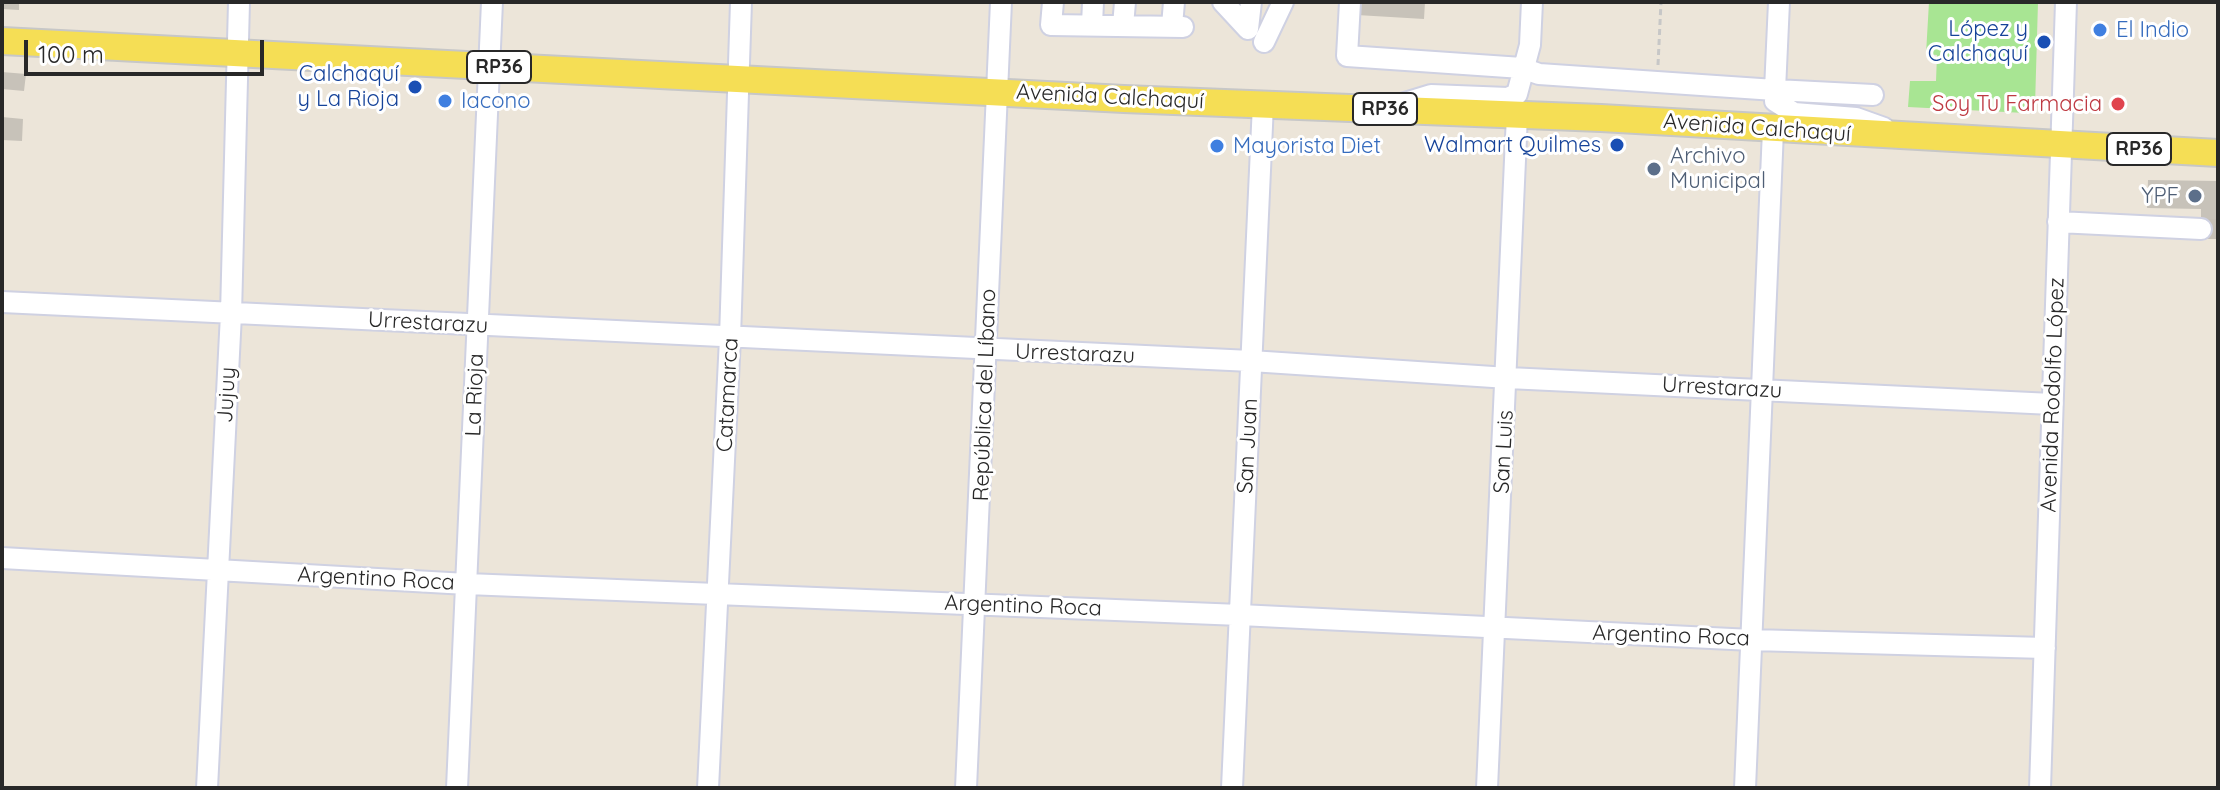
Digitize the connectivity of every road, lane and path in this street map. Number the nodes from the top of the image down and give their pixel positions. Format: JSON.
{"nodes":[{"id":1,"x":239,"y":2,"type":"edge"},
{"id":2,"x":492,"y":2,"type":"edge"},
{"id":3,"x":741,"y":2,"type":"edge"},
{"id":4,"x":1001,"y":2,"type":"edge"},
{"id":5,"x":1053,"y":2,"type":"edge"},
{"id":6,"x":1093,"y":2,"type":"edge"},
{"id":7,"x":1125,"y":2,"type":"edge"},
{"id":8,"x":1174,"y":2,"type":"edge"},
{"id":9,"x":1223,"y":2,"type":"edge"},
{"id":10,"x":1251,"y":2,"type":"edge"},
{"id":11,"x":1283,"y":2,"type":"edge"},
{"id":12,"x":1350,"y":2,"type":"edge"},
{"id":13,"x":1532,"y":2,"type":"edge"},
{"id":14,"x":1661,"y":2,"type":"edge"},
{"id":15,"x":1779,"y":2,"type":"edge"},
{"id":16,"x":2066,"y":2,"type":"edge"},
{"id":17,"x":1092,"y":25,"type":"junction"},
{"id":18,"x":1123,"y":26,"type":"junction"},
{"id":19,"x":2,"y":41,"type":"edge"},
{"id":20,"x":1264,"y":42,"type":"dead end"},
{"id":21,"x":238,"y":52,"type":"junction"},
{"id":22,"x":490,"y":67,"type":"junction"},
{"id":23,"x":1522,"y":68,"type":"junction"},
{"id":24,"x":739,"y":77,"type":"junction"},
{"id":25,"x":1657,"y":82,"type":"junction"},
{"id":26,"x":1775,"y":90,"type":"junction"},
{"id":27,"x":996,"y":91,"type":"junction"},
{"id":28,"x":1873,"y":95,"type":"dead end"},
{"id":29,"x":1263,"y":104,"type":"junction"},
{"id":30,"x":1383,"y":109,"type":"junction"},
{"id":31,"x":1517,"y":115,"type":"junction"},
{"id":32,"x":1773,"y":130,"type":"junction"},
{"id":33,"x":1910,"y":138,"type":"junction"},
{"id":34,"x":2060,"y":144,"type":"junction"},
{"id":35,"x":2218,"y":153,"type":"edge"},
{"id":36,"x":2058,"y":222,"type":"junction"},
{"id":37,"x":2201,"y":229,"type":"tunnel mouth"},
{"id":38,"x":2,"y":302,"type":"edge"},
{"id":39,"x":231,"y":314,"type":"junction"},
{"id":40,"x":477,"y":325,"type":"junction"},
{"id":41,"x":730,"y":338,"type":"junction"},
{"id":42,"x":987,"y":350,"type":"junction"},
{"id":43,"x":1251,"y":361,"type":"junction"},
{"id":44,"x":1508,"y":378,"type":"junction"},
{"id":45,"x":1763,"y":390,"type":"junction"},
{"id":46,"x":2052,"y":404,"type":"junction"},
{"id":47,"x":2,"y":558,"type":"edge"},
{"id":48,"x":217,"y":569,"type":"junction"},
{"id":49,"x":467,"y":584,"type":"junction"},
{"id":50,"x":718,"y":594,"type":"junction"},
{"id":51,"x":976,"y":604,"type":"junction"},
{"id":52,"x":1240,"y":615,"type":"junction"},
{"id":53,"x":1494,"y":629,"type":"junction"},
{"id":54,"x":1752,"y":640,"type":"junction"},
{"id":55,"x":2045,"y":648,"type":"junction"},
{"id":56,"x":207,"y":788,"type":"edge"},
{"id":57,"x":457,"y":788,"type":"edge"},
{"id":58,"x":708,"y":788,"type":"edge"},
{"id":59,"x":966,"y":788,"type":"edge"},
{"id":60,"x":1232,"y":788,"type":"edge"},
{"id":61,"x":1487,"y":788,"type":"edge"},
{"id":62,"x":1745,"y":788,"type":"edge"},
{"id":63,"x":2040,"y":788,"type":"edge"}],
"edges":[{"from":1,"to":21,"type":"street","name":"Jujuy"},
{"from":2,"to":22,"type":"street","name":"La Rioja"},
{"from":3,"to":24,"type":"street","name":"Catamarca"},
{"from":4,"to":27,"type":"street","name":"República del Líbano"},
{"from":5,"to":17,"type":"street"},
{"from":6,"to":17,"type":"street"},
{"from":7,"to":18,"type":"street"},
{"from":8,"to":18,"type":"street"},
{"from":9,"to":10,"type":"street"},
{"from":11,"to":20,"type":"street"},
{"from":12,"to":23,"type":"street"},
{"from":13,"to":23,"type":"street"},
{"from":14,"to":25,"type":"path"},
{"from":15,"to":26,"type":"street"},
{"from":16,"to":34,"type":"street","name":"Avenida Rodolfo López"},
{"from":17,"to":18,"type":"street"},
{"from":19,"to":21,"type":"main road","name":"Avenida Calchaquí","number":"RP36"},
{"from":21,"to":22,"type":"main road","name":"Avenida Calchaquí","number":"RP36"},
{"from":21,"to":39,"type":"street","name":"Jujuy"},
{"from":22,"to":24,"type":"main road","name":"Avenida Calchaquí","number":"RP36"},
{"from":22,"to":40,"type":"street","name":"La Rioja"},
{"from":23,"to":25,"type":"street"},
{"from":23,"to":30,"type":"street"},
{"from":24,"to":27,"type":"main road","name":"Avenida Calchaquí","number":"RP36"},
{"from":24,"to":41,"type":"street","name":"Catamarca"},
{"from":25,"to":26,"type":"street"},
{"from":26,"to":28,"type":"street"},
{"from":26,"to":33,"type":"street"},
{"from":27,"to":29,"type":"main road","name":"Avenida Calchaquí","number":"RP36"},
{"from":27,"to":42,"type":"street","name":"República del Líbano"},
{"from":29,"to":30,"type":"main road","name":"Avenida Calchaquí","number":"RP36"},
{"from":29,"to":43,"type":"street","name":"San Juan"},
{"from":30,"to":31,"type":"main road","name":"Avenida Calchaquí","number":"RP36"},
{"from":31,"to":32,"type":"main road","name":"Avenida Calchaquí","number":"RP36"},
{"from":31,"to":44,"type":"street","name":"San Luis"},
{"from":32,"to":33,"type":"main road","name":"Avenida Calchaquí","number":"RP36"},
{"from":32,"to":45,"type":"street"},
{"from":33,"to":34,"type":"main road","name":"Avenida Calchaquí","number":"RP36"},
{"from":34,"to":35,"type":"main road","name":"Avenida Calchaquí","number":"RP36"},
{"from":34,"to":36,"type":"street","name":"Avenida Rodolfo López"},
{"from":36,"to":37,"type":"street"},
{"from":36,"to":46,"type":"street","name":"Avenida Rodolfo López"},
{"from":38,"to":39,"type":"street","name":"Urrestarazu"},
{"from":39,"to":40,"type":"street","name":"Urrestarazu"},
{"from":39,"to":48,"type":"street","name":"Jujuy"},
{"from":40,"to":41,"type":"street","name":"Urrestarazu"},
{"from":40,"to":49,"type":"street","name":"La Rioja"},
{"from":41,"to":42,"type":"street","name":"Urrestarazu"},
{"from":41,"to":50,"type":"street","name":"Catamarca"},
{"from":42,"to":43,"type":"street","name":"Urrestarazu"},
{"from":42,"to":51,"type":"street","name":"República del Líbano"},
{"from":43,"to":44,"type":"street","name":"Urrestarazu"},
{"from":43,"to":52,"type":"street","name":"San Juan"},
{"from":44,"to":45,"type":"street","name":"Urrestarazu"},
{"from":44,"to":53,"type":"street","name":"San Luis"},
{"from":45,"to":46,"type":"street","name":"Urrestarazu"},
{"from":45,"to":54,"type":"street"},
{"from":46,"to":55,"type":"street","name":"Avenida Rodolfo López"},
{"from":47,"to":48,"type":"street","name":"Argentino Roca"},
{"from":48,"to":49,"type":"street","name":"Argentino Roca"},
{"from":48,"to":56,"type":"street","name":"Jujuy"},
{"from":49,"to":50,"type":"street","name":"Argentino Roca"},
{"from":49,"to":57,"type":"street","name":"La Rioja"},
{"from":50,"to":51,"type":"street","name":"Argentino Roca"},
{"from":50,"to":58,"type":"street","name":"Catamarca"},
{"from":51,"to":52,"type":"street","name":"Argentino Roca"},
{"from":51,"to":59,"type":"street","name":"República del Líbano"},
{"from":52,"to":53,"type":"street","name":"Argentino Roca"},
{"from":52,"to":60,"type":"street","name":"San Juan"},
{"from":53,"to":54,"type":"street","name":"Argentino Roca"},
{"from":53,"to":61,"type":"street","name":"San Luis"},
{"from":54,"to":55,"type":"street","name":"Argentino Roca"},
{"from":54,"to":62,"type":"street"},
{"from":55,"to":63,"type":"street","name":"Avenida Rodolfo López"}]}
